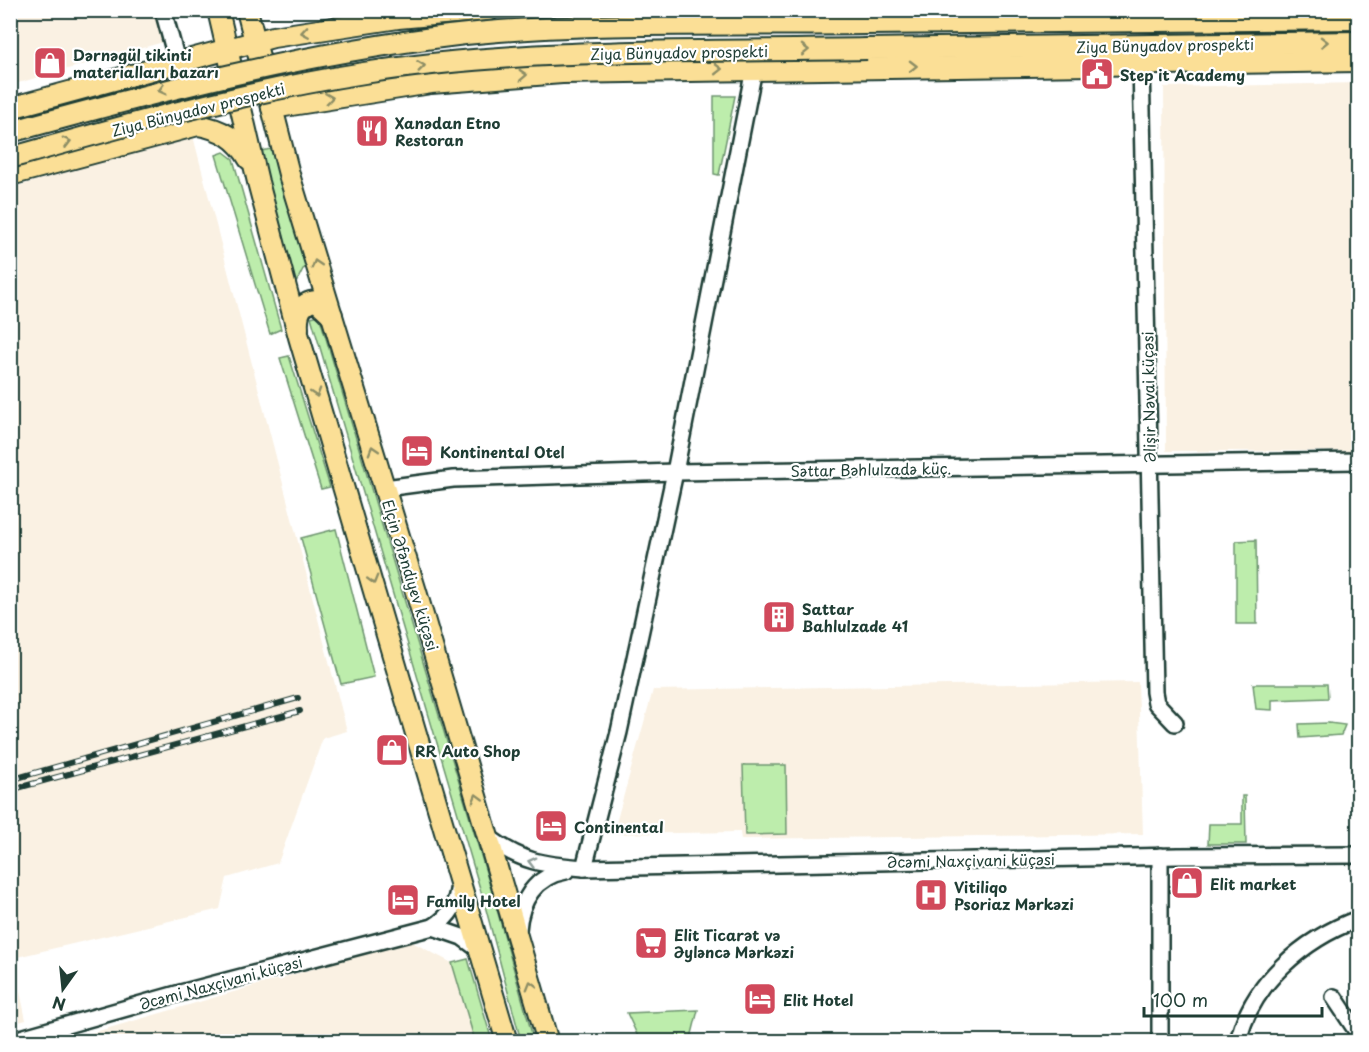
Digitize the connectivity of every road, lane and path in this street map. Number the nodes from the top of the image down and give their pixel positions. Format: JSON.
{"nodes":[{"id":1,"x":163,"y":10,"type":"edge"},
{"id":2,"x":218,"y":10,"type":"edge"},
{"id":3,"x":247,"y":10,"type":"edge"},
{"id":4,"x":489,"y":10,"type":"edge"},
{"id":5,"x":1045,"y":10,"type":"edge"},
{"id":6,"x":1220,"y":10,"type":"edge"},
{"id":7,"x":398,"y":18,"type":"junction"},
{"id":8,"x":1359,"y":19,"type":"edge"},
{"id":9,"x":1292,"y":20,"type":"junction"},
{"id":10,"x":922,"y":22,"type":"junction"},
{"id":11,"x":255,"y":41,"type":"junction"},
{"id":12,"x":1359,"y":42,"type":"edge"},
{"id":13,"x":1293,"y":43,"type":"junction"},
{"id":14,"x":226,"y":48,"type":"junction"},
{"id":15,"x":920,"y":48,"type":"junction"},
{"id":16,"x":177,"y":61,"type":"junction"},
{"id":17,"x":1359,"y":61,"type":"edge"},
{"id":18,"x":1141,"y":62,"type":"junction"},
{"id":19,"x":754,"y":69,"type":"junction"},
{"id":20,"x":420,"y":85,"type":"junction"},
{"id":21,"x":81,"y":88,"type":"junction"},
{"id":22,"x":10,"y":108,"type":"edge"},
{"id":23,"x":272,"y":108,"type":"junction"},
{"id":24,"x":10,"y":132,"type":"edge"},
{"id":25,"x":104,"y":149,"type":"junction"},
{"id":26,"x":10,"y":158,"type":"edge"},
{"id":27,"x":10,"y":175,"type":"edge"},
{"id":28,"x":258,"y":182,"type":"junction"},
{"id":29,"x":332,"y":315,"type":"junction"},
{"id":30,"x":299,"y":337,"type":"junction"},
{"id":31,"x":1359,"y":461,"type":"edge"},
{"id":32,"x":1149,"y":463,"type":"junction"},
{"id":33,"x":675,"y":472,"type":"junction"},
{"id":34,"x":385,"y":488,"type":"junction"},
{"id":35,"x":1175,"y":723,"type":"dead end"},
{"id":36,"x":488,"y":837,"type":"junction"},
{"id":37,"x":1359,"y":855,"type":"edge"},
{"id":38,"x":1160,"y":856,"type":"junction"},
{"id":39,"x":584,"y":868,"type":"junction"},
{"id":40,"x":459,"y":875,"type":"junction"},
{"id":41,"x":1359,"y":919,"type":"edge"},
{"id":42,"x":433,"y":927,"type":"junction"},
{"id":43,"x":519,"y":944,"type":"junction"},
{"id":44,"x":483,"y":953,"type":"junction"},
{"id":45,"x":1334,"y":997,"type":"dead end"},
{"id":46,"x":1359,"y":1033,"type":"edge"},
{"id":47,"x":10,"y":1041,"type":"edge"},
{"id":48,"x":507,"y":1041,"type":"edge"},
{"id":49,"x":548,"y":1041,"type":"edge"},
{"id":50,"x":1160,"y":1041,"type":"edge"},
{"id":51,"x":1238,"y":1041,"type":"edge"}],
"edges":[{"from":1,"to":16,"type":"street"},
{"from":2,"to":14,"type":"main road"},
{"from":3,"to":11,"type":"main road","name":"Elçin Əfəndiyev küçəsi"},
{"from":4,"to":7,"type":"main road"},
{"from":5,"to":10,"type":"main road"},
{"from":6,"to":9,"type":"main road"},
{"from":7,"to":11,"type":"main road","one_way":true},
{"from":7,"to":20,"type":"main road"},
{"from":8,"to":9,"type":"main road","name":"Ziya Bünyadov prospekti"},
{"from":9,"to":10,"type":"main road","name":"Ziya Bünyadov prospekti"},
{"from":10,"to":24,"type":"main road","name":"Ziya Bünyadov prospekti","one_way":true,"bridge":true},
{"from":11,"to":14,"type":"main road"},
{"from":11,"to":23,"type":"main road","name":"Elçin Əfəndiyev küçəsi"},
{"from":13,"to":12,"type":"main road","name":"Ziya Bünyadov prospekti","one_way":true},
{"from":13,"to":15,"type":"main road","name":"Ziya Bünyadov prospekti"},
{"from":13,"to":18,"type":"main road"},
{"from":14,"to":16,"type":"main road"},
{"from":14,"to":28,"type":"main road"},
{"from":15,"to":18,"type":"main road"},
{"from":26,"to":15,"type":"main road","name":"Ziya Bünyadov prospekti","one_way":true,"bridge":true},
{"from":16,"to":21,"type":"main road"},
{"from":17,"to":18,"type":"main road","name":"Ziya Bünyadov prospekti"},
{"from":19,"to":18,"type":"main road","name":"Ziya Bünyadov prospekti","one_way":true},
{"from":18,"to":32,"type":"street","name":"Əlişir Nəvai küçəsi"},
{"from":20,"to":19,"type":"main road","name":"Ziya Bünyadov prospekti","one_way":true},
{"from":19,"to":33,"type":"street"},
{"from":23,"to":20,"type":"main road","name":"Ziya Bünyadov prospekti","one_way":true},
{"from":21,"to":22,"type":"main road"},
{"from":21,"to":25,"type":"main road"},
{"from":29,"to":23,"type":"main road","name":"Elçin Əfəndiyev küçəsi","one_way":true},
{"from":25,"to":27,"type":"main road","name":"Ziya Bünyadov prospekti"},
{"from":25,"to":28,"type":"main road","name":"Ziya Bünyadov prospekti"},
{"from":28,"to":30,"type":"main road"},
{"from":29,"to":30,"type":"main road"},
{"from":34,"to":29,"type":"main road","name":"Elçin Əfəndiyev küçəsi","one_way":true},
{"from":30,"to":40,"type":"main road","one_way":true},
{"from":31,"to":32,"type":"street","name":"Səttar Bəhlulzadə küç."},
{"from":32,"to":33,"type":"street","name":"Səttar Bəhlulzadə küç."},
{"from":32,"to":35,"type":"street","name":"Əlişir Nəvai küçəsi"},
{"from":33,"to":34,"type":"street","name":"Səttar Bəhlulzadə küç."},
{"from":33,"to":39,"type":"street"},
{"from":36,"to":34,"type":"main road","name":"Elçin Əfəndiyev küçəsi","one_way":true},
{"from":39,"to":36,"type":"street","one_way":true},
{"from":36,"to":43,"type":"main road","name":"Elçin Əfəndiyev küçəsi"},
{"from":37,"to":38,"type":"street","name":"Əcəmi Naxçivani küçəsi"},
{"from":38,"to":39,"type":"street","name":"Əcəmi Naxçivani küçəsi"},
{"from":38,"to":50,"type":"street"},
{"from":39,"to":43,"type":"street"},
{"from":40,"to":42,"type":"street"},
{"from":40,"to":44,"type":"main road"},
{"from":41,"to":51,"type":"street"},
{"from":42,"to":44,"type":"street"},
{"from":42,"to":47,"type":"street","name":"Əcəmi Naxçivani küçəsi"},
{"from":49,"to":43,"type":"main road","name":"Elçin Əfəndiyev küçəsi","one_way":true},
{"from":44,"to":48,"type":"main road"},
{"from":45,"to":46,"type":"street"}]}
